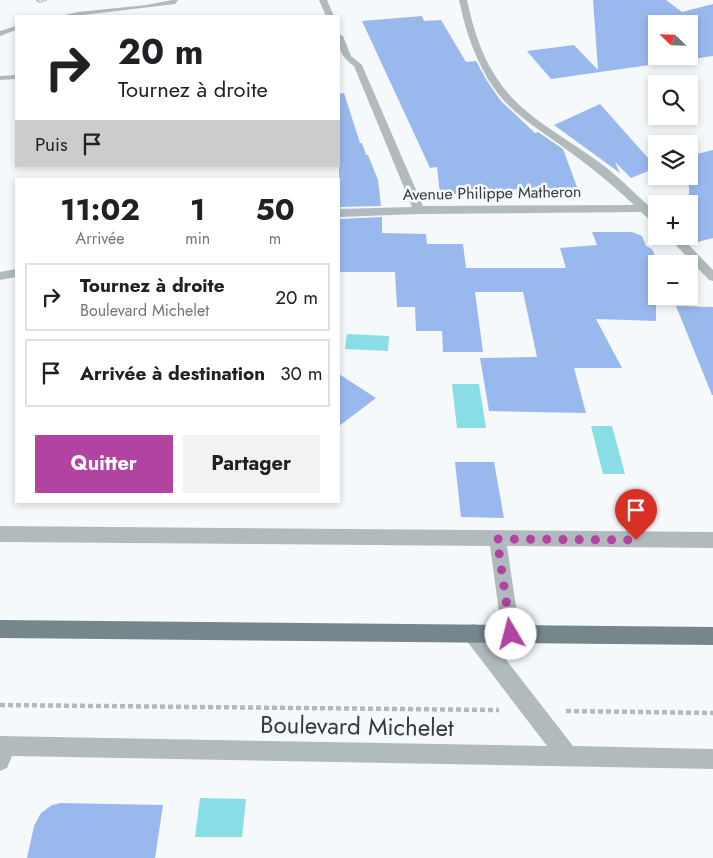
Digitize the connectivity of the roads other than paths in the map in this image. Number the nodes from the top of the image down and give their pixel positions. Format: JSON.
{"nodes":[{"id":1,"x":323,"y":0,"type":"edge"},
{"id":2,"x":463,"y":0,"type":"edge"},
{"id":3,"x":174,"y":4,"type":"edge"},
{"id":4,"x":71,"y":15,"type":"edge"},
{"id":5,"x":330,"y":15,"type":"edge"},
{"id":6,"x":15,"y":28,"type":"edge"},
{"id":7,"x":0,"y":34,"type":"edge"},
{"id":8,"x":340,"y":38,"type":"edge"},
{"id":9,"x":15,"y":77,"type":"edge"},
{"id":10,"x":0,"y":78,"type":"edge"},
{"id":11,"x":645,"y":208,"type":"junction"},
{"id":12,"x":419,"y":210,"type":"junction"},
{"id":13,"x":648,"y":211,"type":"edge"},
{"id":14,"x":340,"y":213,"type":"edge"},
{"id":15,"x":682,"y":245,"type":"edge"},
{"id":16,"x":15,"y":272,"type":"edge"},
{"id":17,"x":0,"y":276,"type":"edge"},
{"id":18,"x":713,"y":277,"type":"edge"},
{"id":19,"x":0,"y":534,"type":"edge"},
{"id":20,"x":497,"y":539,"type":"junction"},
{"id":21,"x":713,"y":540,"type":"edge"},
{"id":22,"x":0,"y":628,"type":"edge"},
{"id":23,"x":473,"y":633,"type":"junction"},
{"id":24,"x":511,"y":634,"type":"junction"},
{"id":25,"x":713,"y":636,"type":"edge"},
{"id":26,"x":1,"y":751,"type":"edge"},
{"id":27,"x":567,"y":755,"type":"junction"},
{"id":28,"x":713,"y":759,"type":"edge"}],
"edges":[{"from":1,"to":5,"type":"street"},
{"from":2,"to":11,"type":"street"},
{"from":3,"to":4,"type":"lane"},
{"from":6,"to":7,"type":"lane"},
{"from":8,"to":12,"type":"street"},
{"from":9,"to":10,"type":"lane"},
{"from":11,"to":12,"type":"street","name":"Avenue Philippe Matheron"},
{"from":11,"to":13,"type":"street"},
{"from":12,"to":14,"type":"street","name":"Avenue Philippe Matheron"},
{"from":15,"to":18,"type":"street"},
{"from":16,"to":17,"type":"street"},
{"from":19,"to":20,"type":"street"},
{"from":20,"to":21,"type":"street"},
{"from":20,"to":24,"type":"street"},
{"from":22,"to":23,"type":"main road"},
{"from":23,"to":24,"type":"main road"},
{"from":23,"to":27,"type":"street"},
{"from":24,"to":25,"type":"main road"},
{"from":26,"to":27,"type":"street","name":"Boulevard Michelet"},
{"from":27,"to":28,"type":"street","name":"Boulevard Michelet"}]}
